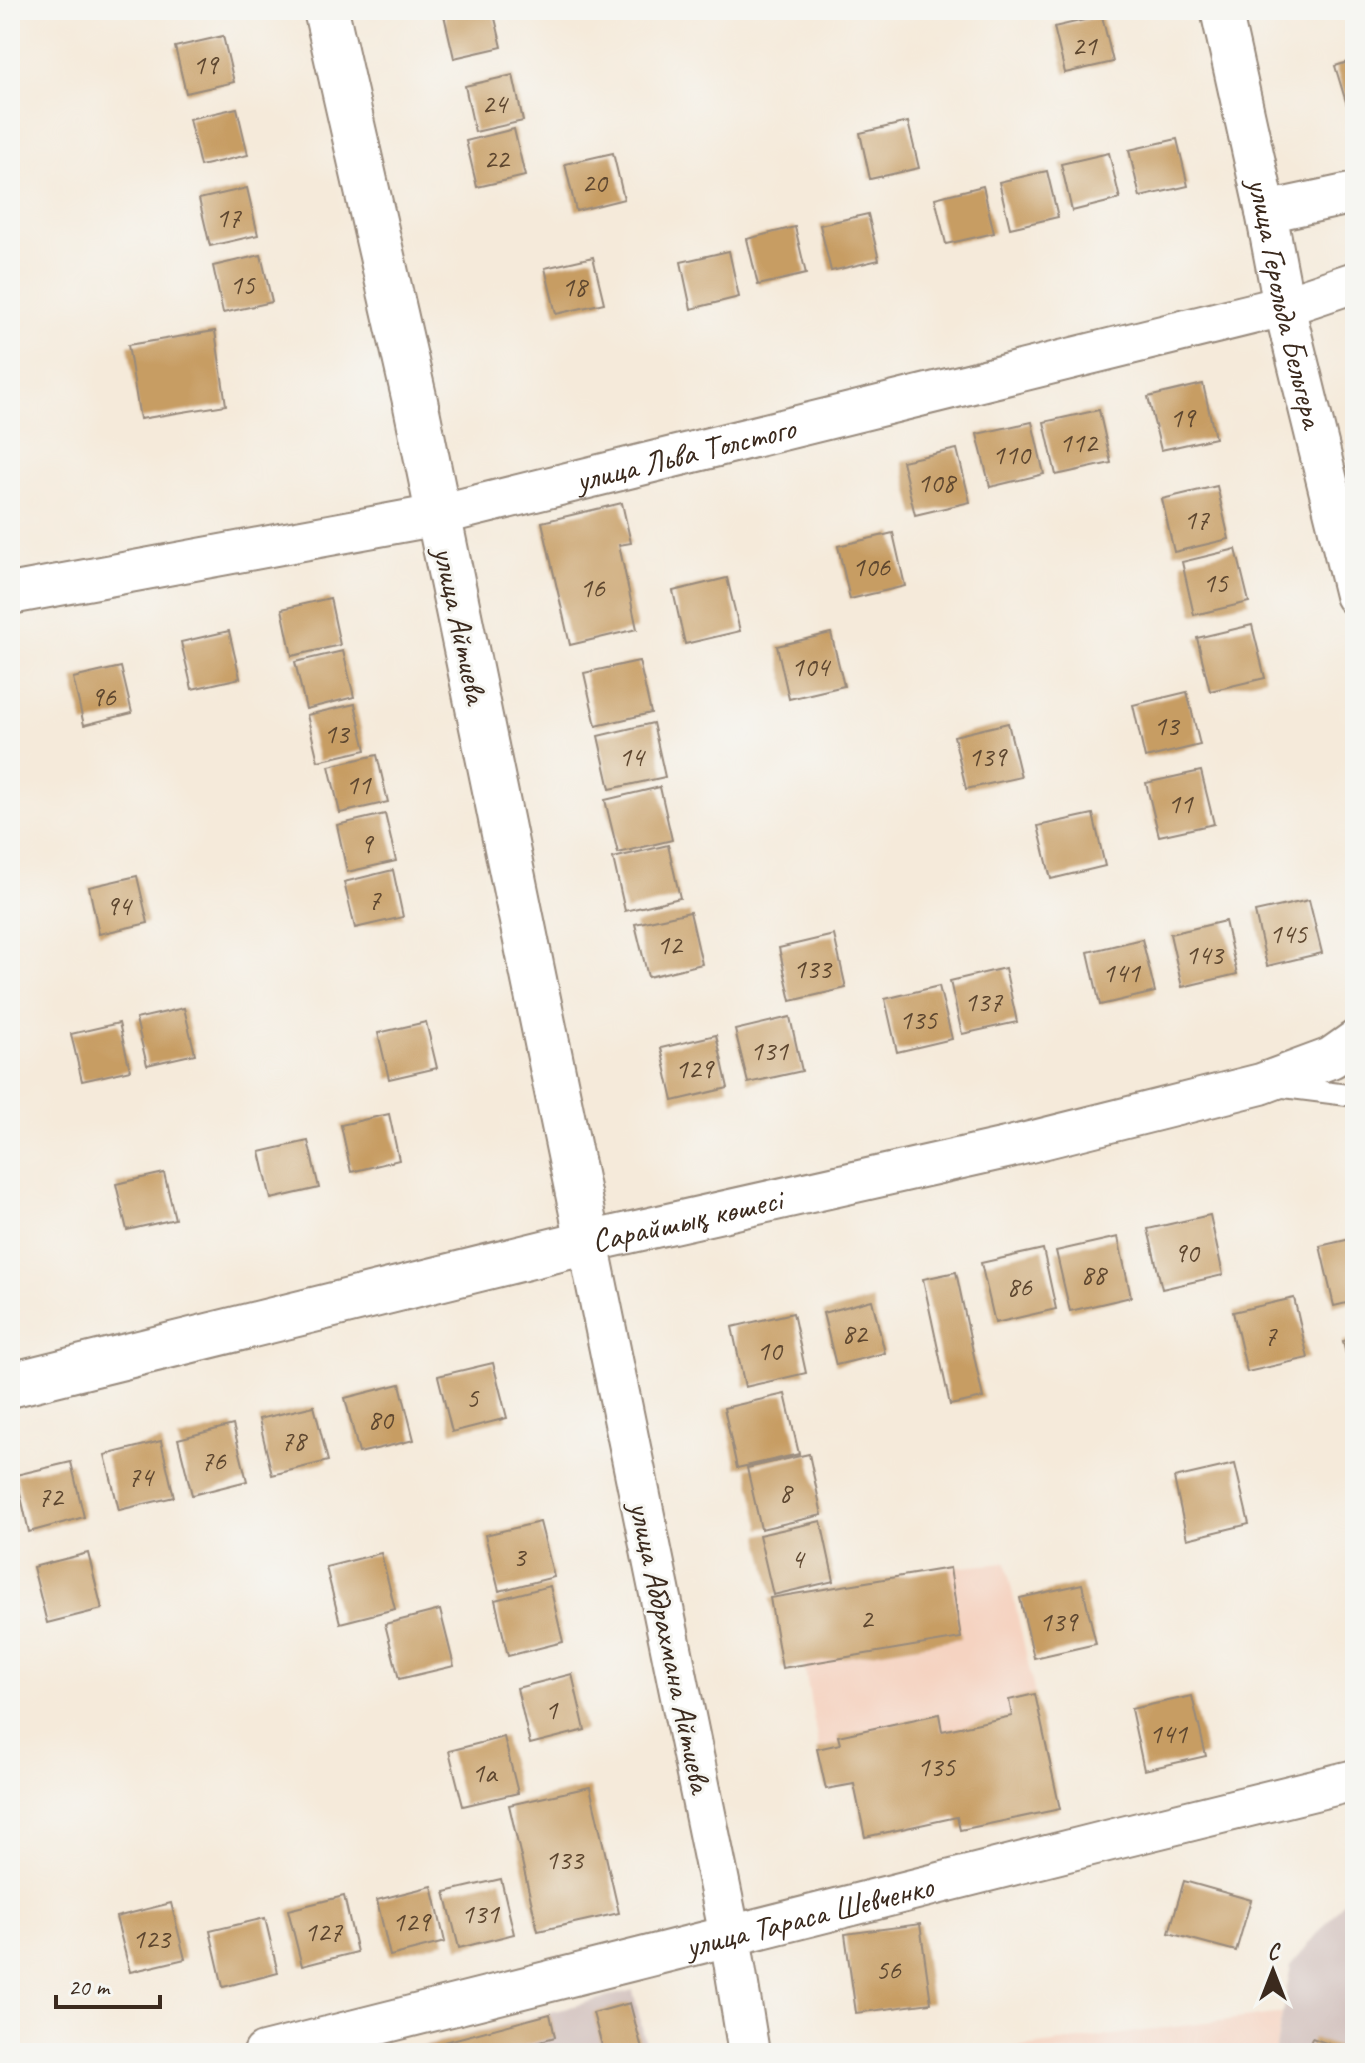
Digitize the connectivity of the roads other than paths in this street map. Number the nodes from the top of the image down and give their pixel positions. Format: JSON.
{"nodes":[{"id":1,"x":326,"y":10,"type":"edge"},
{"id":2,"x":1221,"y":10,"type":"edge"},
{"id":3,"x":1355,"y":193,"type":"edge"},
{"id":4,"x":1266,"y":212,"type":"junction"},
{"id":5,"x":1355,"y":282,"type":"edge"},
{"id":6,"x":1284,"y":306,"type":"junction"},
{"id":7,"x":438,"y":515,"type":"junction"},
{"id":8,"x":10,"y":594,"type":"edge"},
{"id":9,"x":1355,"y":595,"type":"edge"},
{"id":10,"x":1355,"y":1041,"type":"edge"},
{"id":11,"x":1261,"y":1084,"type":"junction"},
{"id":12,"x":1355,"y":1096,"type":"edge"},
{"id":13,"x":588,"y":1242,"type":"junction"},
{"id":14,"x":10,"y":1385,"type":"edge"},
{"id":15,"x":1355,"y":1780,"type":"edge"},
{"id":16,"x":730,"y":1936,"type":"junction"},
{"id":17,"x":264,"y":2053,"type":"edge"},
{"id":18,"x":749,"y":2053,"type":"edge"}],
"edges":[{"from":1,"to":7,"type":"street","name":"улица Айтиева"},
{"from":2,"to":4,"type":"street","name":"улица Герольда Бельгера"},
{"from":3,"to":4,"type":"street"},
{"from":4,"to":6,"type":"street","name":"улица Герольда Бельгера"},
{"from":5,"to":6,"type":"street","name":"улица Льва Толстого"},
{"from":6,"to":7,"type":"street","name":"улица Льва Толстого"},
{"from":6,"to":9,"type":"street","name":"улица Герольда Бельгера"},
{"from":7,"to":8,"type":"street","name":"улица Льва Толстого"},
{"from":7,"to":13,"type":"street","name":"улица Айтиева"},
{"from":10,"to":11,"type":"street","name":"Сарайшық көшесі"},
{"from":11,"to":12,"type":"lane"},
{"from":11,"to":13,"type":"street","name":"Сарайшық көшесі"},
{"from":13,"to":14,"type":"street","name":"Сарайшық көшесі"},
{"from":13,"to":16,"type":"street","name":"улица Абдрахмана Айтиева"},
{"from":15,"to":16,"type":"street","name":"улица Тараса Шевченко"},
{"from":16,"to":17,"type":"street","name":"улица Тараса Шевченко"},
{"from":16,"to":18,"type":"street","name":"улица Абдрахмана Айтиева"}]}
